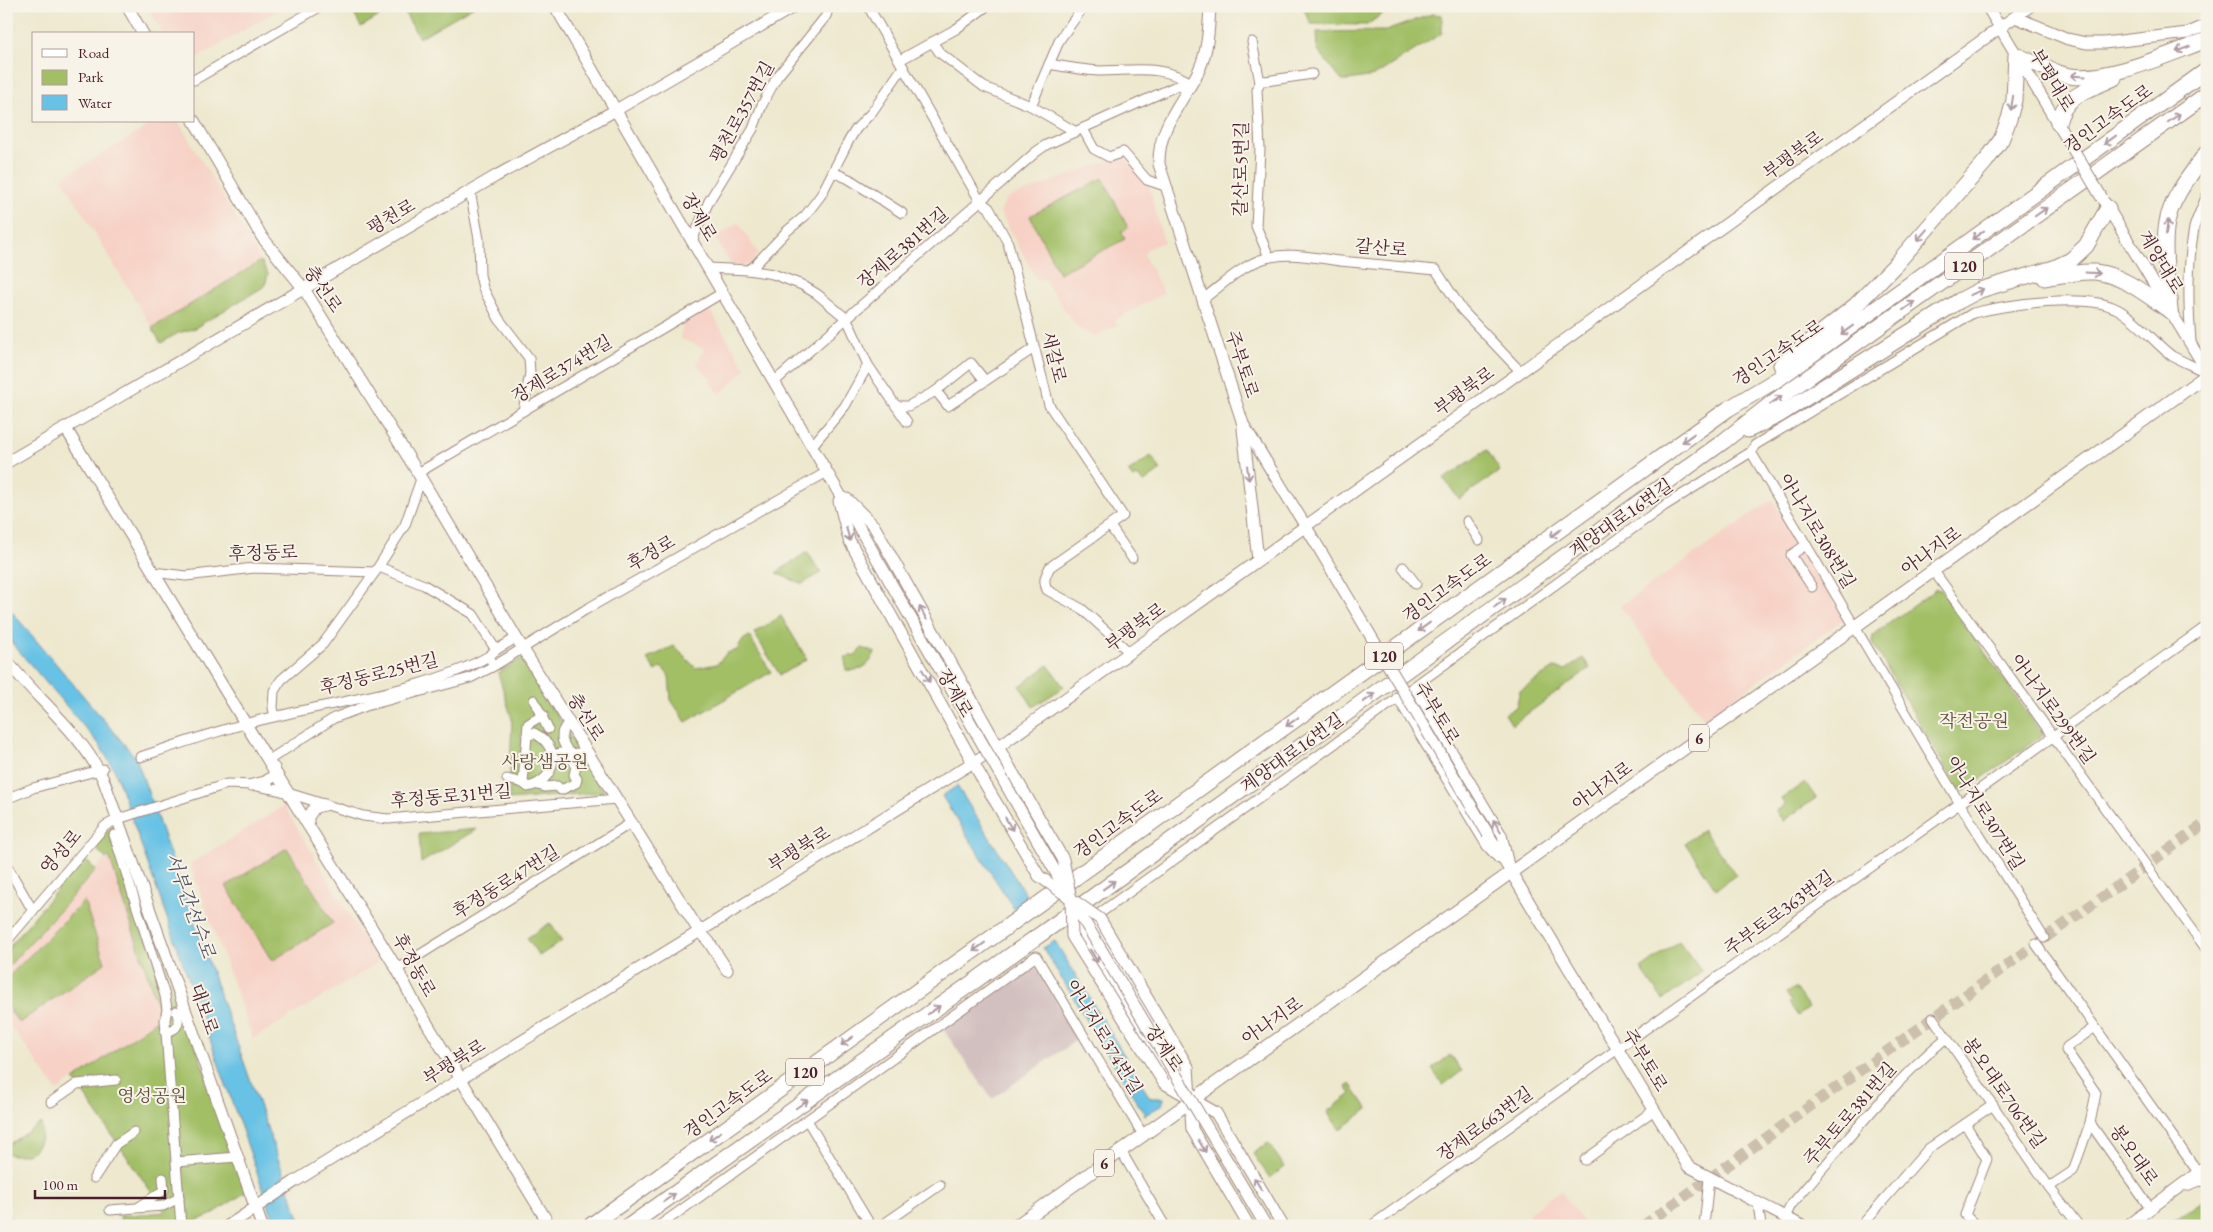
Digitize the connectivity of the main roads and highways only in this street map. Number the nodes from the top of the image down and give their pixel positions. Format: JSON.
{"nodes":[{"id":1,"x":127,"y":6,"type":"edge"},
{"id":2,"x":555,"y":6,"type":"edge"},
{"id":3,"x":795,"y":6,"type":"edge"},
{"id":4,"x":1210,"y":6,"type":"edge"},
{"id":5,"x":1987,"y":6,"type":"edge"},
{"id":6,"x":2030,"y":6,"type":"edge"},
{"id":7,"x":2015,"y":17,"type":"junction"},
{"id":8,"x":2207,"y":25,"type":"edge"},
{"id":9,"x":2000,"y":28,"type":"junction"},
{"id":10,"x":142,"y":32,"type":"edge"},
{"id":11,"x":2207,"y":40,"type":"edge"},
{"id":12,"x":2016,"y":55,"type":"junction"},
{"id":13,"x":2159,"y":58,"type":"junction"},
{"id":14,"x":2207,"y":70,"type":"edge"},
{"id":15,"x":2207,"y":94,"type":"edge"},
{"id":16,"x":616,"y":110,"type":"junction"},
{"id":17,"x":195,"y":122,"type":"edge"},
{"id":18,"x":2058,"y":123,"type":"junction"},
{"id":19,"x":2207,"y":152,"type":"edge"},
{"id":20,"x":2086,"y":171,"type":"joint"},
{"id":21,"x":2105,"y":203,"type":"junction"},
{"id":22,"x":2010,"y":280,"type":"junction"},
{"id":23,"x":304,"y":289,"type":"junction"},
{"id":24,"x":2170,"y":311,"type":"junction"},
{"id":25,"x":2207,"y":373,"type":"edge"},
{"id":26,"x":1728,"y":409,"type":"junction"},
{"id":27,"x":1243,"y":424,"type":"junction"},
{"id":28,"x":65,"y":427,"type":"junction"},
{"id":29,"x":1724,"y":441,"type":"junction"},
{"id":30,"x":6,"y":463,"type":"edge"},
{"id":31,"x":836,"y":487,"type":"junction"},
{"id":32,"x":1306,"y":526,"type":"junction"},
{"id":33,"x":1258,"y":560,"type":"junction"},
{"id":34,"x":7,"y":662,"type":"edge"},
{"id":35,"x":998,"y":747,"type":"junction"},
{"id":36,"x":975,"y":763,"type":"junction"},
{"id":37,"x":272,"y":764,"type":"junction"},
{"id":38,"x":252,"y":785,"type":"road end"},
{"id":39,"x":325,"y":805,"type":"road end"},
{"id":40,"x":308,"y":825,"type":"junction"},
{"id":41,"x":1511,"y":873,"type":"junction"},
{"id":42,"x":1071,"y":899,"type":"junction"},
{"id":43,"x":698,"y":931,"type":"junction"},
{"id":44,"x":727,"y":970,"type":"dead end"},
{"id":45,"x":461,"y":1079,"type":"junction"},
{"id":46,"x":1191,"y":1100,"type":"junction"},
{"id":47,"x":2202,"y":1169,"type":"edge"},
{"id":48,"x":2207,"y":1181,"type":"edge"},
{"id":49,"x":2179,"y":1187,"type":"junction"},
{"id":50,"x":258,"y":1206,"type":"junction"},
{"id":51,"x":228,"y":1226,"type":"edge"},
{"id":52,"x":262,"y":1226,"type":"edge"},
{"id":53,"x":550,"y":1226,"type":"edge"},
{"id":54,"x":590,"y":1226,"type":"edge"},
{"id":55,"x":629,"y":1226,"type":"edge"},
{"id":56,"x":1016,"y":1226,"type":"edge"},
{"id":57,"x":1249,"y":1226,"type":"edge"},
{"id":58,"x":1266,"y":1226,"type":"edge"},
{"id":59,"x":1283,"y":1226,"type":"edge"},
{"id":60,"x":1802,"y":1226,"type":"edge"},
{"id":61,"x":2127,"y":1226,"type":"edge"}],
"edges":[{"from":1,"to":10,"type":"main road"},
{"from":2,"to":16,"type":"main road","name":"장제로"},
{"from":3,"to":16,"type":"main road","name":"평천로"},
{"from":4,"to":27,"type":"main road","name":"주부토로"},
{"from":5,"to":9,"type":"main road","name":"부평대로"},
{"from":6,"to":7,"type":"main road","name":"부평북로"},
{"from":7,"to":8,"type":"main road"},
{"from":7,"to":9,"type":"main road","name":"부평북로"},
{"from":9,"to":12,"type":"main road","name":"부평대로"},
{"from":9,"to":32,"type":"main road","name":"부평북로"},
{"from":11,"to":13,"type":"highway","one_way":true},
{"from":13,"to":12,"type":"highway","one_way":true},
{"from":12,"to":18,"type":"main road","name":"부평대로"},
{"from":12,"to":26,"type":"highway","one_way":true},
{"from":13,"to":18,"type":"highway"},
{"from":14,"to":26,"type":"highway","name":"경인고속도로","number":"120","one_way":true},
{"from":29,"to":15,"type":"highway","name":"경인고속도로","number":"120","one_way":true},
{"from":16,"to":23,"type":"main road","name":"평천로"},
{"from":16,"to":31,"type":"main road","name":"장제로"},
{"from":17,"to":23,"type":"main road","name":"충선로"},
{"from":18,"to":20,"type":"main road","name":"부평대로","bridge":true},
{"from":24,"to":19,"type":"highway","one_way":true},
{"from":20,"to":21,"type":"main road","name":"계양대로","bridge":true},
{"from":21,"to":22,"type":"highway"},
{"from":21,"to":24,"type":"main road","name":"계양대로"},
{"from":22,"to":24,"type":"highway","one_way":true},
{"from":29,"to":22,"type":"highway","one_way":true},
{"from":23,"to":28,"type":"main road","name":"평천로"},
{"from":23,"to":43,"type":"main road","name":"충선로"},
{"from":24,"to":25,"type":"main road","name":"계양대로"},
{"from":25,"to":41,"type":"main road","name":"아나지로","number":"6"},
{"from":26,"to":54,"type":"highway","name":"경인고속도로","number":"120","one_way":true},
{"from":27,"to":32,"type":"main road","name":"주부토로"},
{"from":27,"to":33,"type":"main road","one_way":true},
{"from":28,"to":30,"type":"main road","name":"평천로"},
{"from":28,"to":37,"type":"main road","name":"후정동로"},
{"from":55,"to":29,"type":"highway","name":"경인고속도로","number":"120","one_way":true},
{"from":35,"to":31,"type":"main road","name":"장제로","one_way":true},
{"from":31,"to":36,"type":"main road","name":"장제로","one_way":true},
{"from":31,"to":42,"type":"main road","name":"장제로","bridge":true},
{"from":32,"to":33,"type":"main road","name":"부평북로"},
{"from":32,"to":41,"type":"main road","name":"주부토로","bridge":true},
{"from":33,"to":35,"type":"main road","name":"부평북로"},
{"from":34,"to":50,"type":"main road","name":"대보로"},
{"from":35,"to":36,"type":"main road","name":"부평북로"},
{"from":35,"to":42,"type":"main road","name":"장제로","bridge":true},
{"from":36,"to":42,"type":"main road","name":"장제로","one_way":true,"bridge":true},
{"from":36,"to":43,"type":"main road","name":"부평북로"},
{"from":37,"to":38,"type":"main road"},
{"from":37,"to":40,"type":"main road","name":"후정동로"},
{"from":39,"to":40,"type":"main road"},
{"from":40,"to":45,"type":"main road","name":"후정동로"},
{"from":41,"to":46,"type":"main road","name":"아나지로","number":"6"},
{"from":41,"to":60,"type":"main road","name":"주부토로"},
{"from":42,"to":46,"type":"main road","name":"장제로","bridge":true},
{"from":42,"to":46,"type":"main road","name":"장제로","bridge":true},
{"from":42,"to":58,"type":"main road","name":"장제로","bridge":true},
{"from":43,"to":44,"type":"main road","name":"충선로"},
{"from":43,"to":45,"type":"main road","name":"부평북로"},
{"from":45,"to":50,"type":"main road","name":"부평북로"},
{"from":45,"to":53,"type":"main road","name":"후정동로"},
{"from":46,"to":56,"type":"main road","name":"아나지로","number":"6"},
{"from":46,"to":57,"type":"main road","name":"장제로","one_way":true},
{"from":59,"to":46,"type":"main road","name":"장제로","one_way":true},
{"from":47,"to":49,"type":"main road","name":"봉오대로"},
{"from":48,"to":49,"type":"main road"},
{"from":49,"to":61,"type":"main road","name":"봉오대로"},
{"from":50,"to":51,"type":"main road","name":"부평북로"},
{"from":50,"to":52,"type":"main road","name":"대보로"}]}
